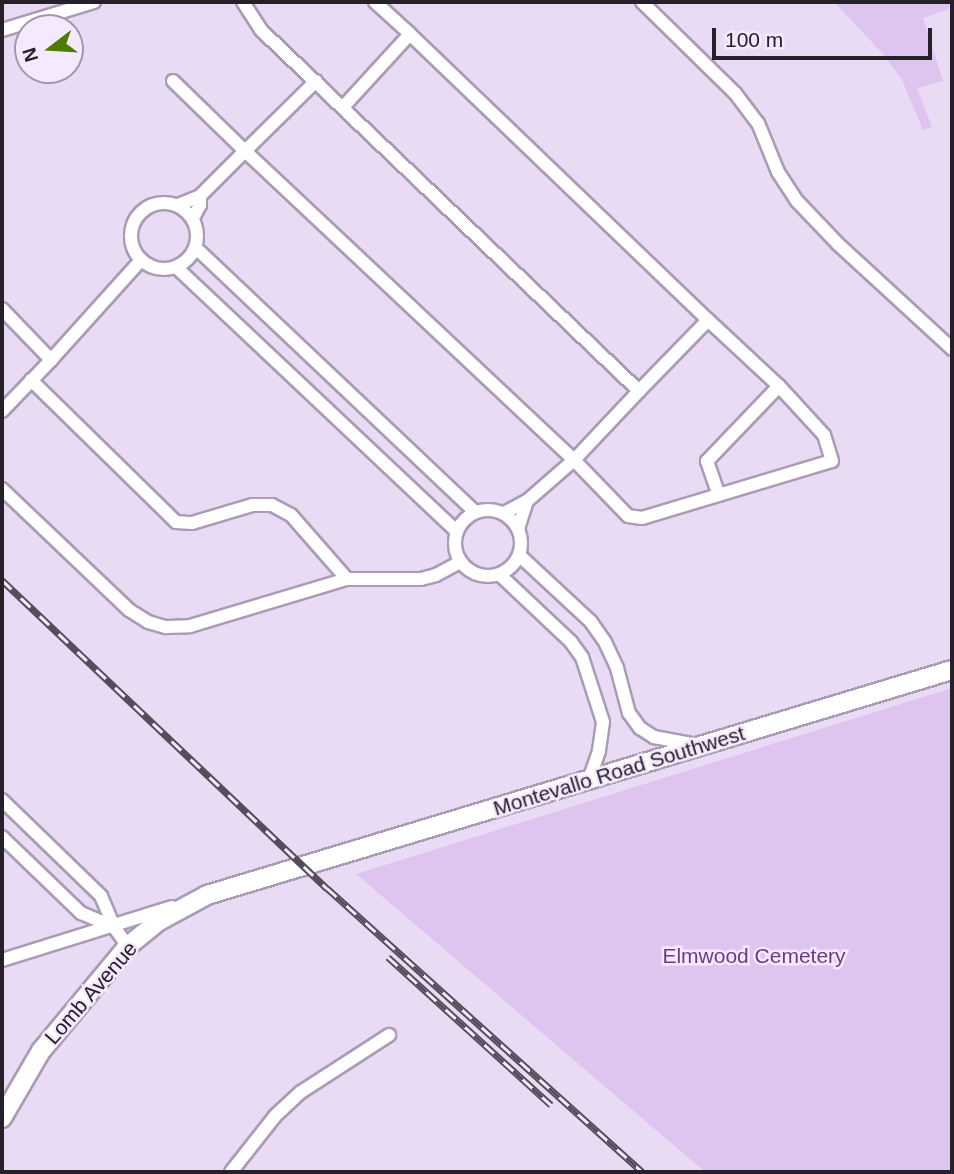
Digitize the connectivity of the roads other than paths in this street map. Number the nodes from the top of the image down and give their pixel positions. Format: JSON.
{"nodes":[{"id":1,"x":94,"y":2,"type":"edge"},
{"id":2,"x":243,"y":2,"type":"edge"},
{"id":3,"x":375,"y":2,"type":"edge"},
{"id":4,"x":642,"y":2,"type":"edge"},
{"id":5,"x":2,"y":30,"type":"edge"},
{"id":6,"x":410,"y":34,"type":"junction"},
{"id":7,"x":173,"y":81,"type":"dead end"},
{"id":8,"x":316,"y":81,"type":"junction"},
{"id":9,"x":343,"y":107,"type":"junction"},
{"id":10,"x":245,"y":150,"type":"junction"},
{"id":11,"x":200,"y":196,"type":"junction"},
{"id":12,"x":178,"y":205,"type":"junction"},
{"id":13,"x":193,"y":218,"type":"junction"},
{"id":14,"x":196,"y":248,"type":"junction"},
{"id":15,"x":141,"y":260,"type":"junction"},
{"id":16,"x":176,"y":267,"type":"junction"},
{"id":17,"x":2,"y":309,"type":"edge"},
{"id":18,"x":708,"y":320,"type":"junction"},
{"id":19,"x":952,"y":349,"type":"edge"},
{"id":20,"x":51,"y":360,"type":"junction"},
{"id":21,"x":31,"y":380,"type":"junction"},
{"id":22,"x":779,"y":386,"type":"junction"},
{"id":23,"x":639,"y":391,"type":"junction"},
{"id":24,"x":2,"y":411,"type":"edge"},
{"id":25,"x":574,"y":460,"type":"junction"},
{"id":26,"x":2,"y":489,"type":"edge"},
{"id":27,"x":719,"y":495,"type":"junction"},
{"id":28,"x":527,"y":501,"type":"junction"},
{"id":29,"x":475,"y":512,"type":"junction"},
{"id":30,"x":504,"y":513,"type":"junction"},
{"id":31,"x":518,"y":528,"type":"junction"},
{"id":32,"x":457,"y":532,"type":"junction"},
{"id":33,"x":519,"y":555,"type":"junction"},
{"id":34,"x":460,"y":562,"type":"junction"},
{"id":35,"x":500,"y":575,"type":"junction"},
{"id":36,"x":347,"y":579,"type":"junction"},
{"id":37,"x":952,"y":670,"type":"edge"},
{"id":38,"x":702,"y":746,"type":"junction"},
{"id":39,"x":589,"y":780,"type":"junction"},
{"id":40,"x":2,"y":800,"type":"edge"},
{"id":41,"x":2,"y":837,"type":"edge"},
{"id":42,"x":207,"y":895,"type":"junction"},
{"id":43,"x":114,"y":927,"type":"junction"},
{"id":44,"x":128,"y":946,"type":"junction"},
{"id":45,"x":2,"y":960,"type":"edge"},
{"id":46,"x":389,"y":1035,"type":"dead end"},
{"id":47,"x":2,"y":1118,"type":"edge"},
{"id":48,"x":231,"y":1172,"type":"edge"}],
"edges":[{"from":1,"to":5,"type":"street"},
{"from":2,"to":8,"type":"street"},
{"from":3,"to":6,"type":"street"},
{"from":4,"to":19,"type":"street"},
{"from":6,"to":9,"type":"street"},
{"from":6,"to":18,"type":"street"},
{"from":7,"to":10,"type":"street"},
{"from":8,"to":9,"type":"street"},
{"from":8,"to":10,"type":"street"},
{"from":9,"to":23,"type":"street"},
{"from":10,"to":11,"type":"street"},
{"from":10,"to":25,"type":"street"},
{"from":11,"to":12,"type":"street"},
{"from":11,"to":13,"type":"street"},
{"from":12,"to":13,"type":"street"},
{"from":12,"to":15,"type":"street"},
{"from":13,"to":14,"type":"street"},
{"from":14,"to":16,"type":"street"},
{"from":14,"to":29,"type":"street"},
{"from":15,"to":16,"type":"street"},
{"from":15,"to":20,"type":"street"},
{"from":16,"to":32,"type":"street"},
{"from":17,"to":20,"type":"street"},
{"from":18,"to":22,"type":"street"},
{"from":18,"to":23,"type":"street"},
{"from":20,"to":21,"type":"street"},
{"from":21,"to":24,"type":"street"},
{"from":21,"to":36,"type":"street"},
{"from":22,"to":27,"type":"street"},
{"from":22,"to":27,"type":"street"},
{"from":23,"to":25,"type":"street"},
{"from":25,"to":27,"type":"street"},
{"from":25,"to":28,"type":"street"},
{"from":26,"to":36,"type":"street"},
{"from":28,"to":30,"type":"street"},
{"from":28,"to":31,"type":"street"},
{"from":29,"to":30,"type":"street"},
{"from":29,"to":32,"type":"street"},
{"from":30,"to":31,"type":"street"},
{"from":31,"to":33,"type":"street"},
{"from":32,"to":34,"type":"street"},
{"from":33,"to":35,"type":"street"},
{"from":33,"to":38,"type":"street"},
{"from":34,"to":35,"type":"street"},
{"from":34,"to":36,"type":"street"},
{"from":35,"to":39,"type":"street"},
{"from":37,"to":38,"type":"main road","name":"Montevallo Road Southwest"},
{"from":38,"to":39,"type":"main road","name":"Montevallo Road Southwest"},
{"from":39,"to":42,"type":"main road","name":"Montevallo Road Southwest"},
{"from":40,"to":43,"type":"street"},
{"from":41,"to":43,"type":"street"},
{"from":42,"to":43,"type":"street"},
{"from":42,"to":44,"type":"main road","name":"Lomb Avenue"},
{"from":43,"to":44,"type":"street"},
{"from":43,"to":45,"type":"street"},
{"from":44,"to":47,"type":"main road","name":"Lomb Avenue"},
{"from":46,"to":48,"type":"street"}]}
